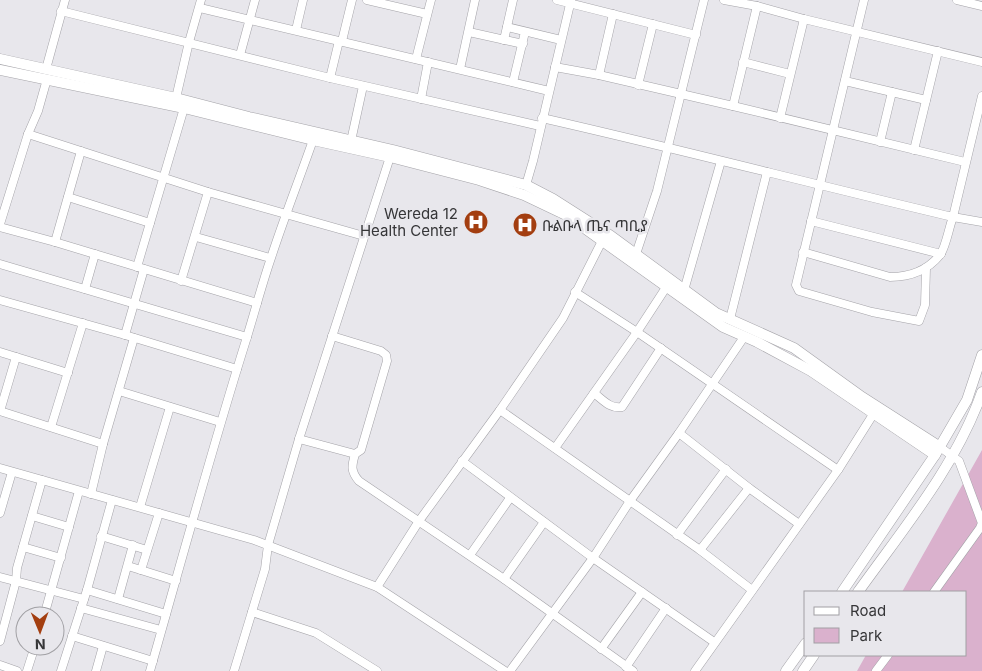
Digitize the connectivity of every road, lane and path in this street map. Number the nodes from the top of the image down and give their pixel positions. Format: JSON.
{"nodes":[{"id":1,"x":65,"y":0,"type":"edge"},
{"id":2,"x":254,"y":0,"type":"edge"},
{"id":3,"x":303,"y":0,"type":"edge"},
{"id":4,"x":352,"y":0,"type":"edge"},
{"id":5,"x":367,"y":0,"type":"edge"},
{"id":6,"x":431,"y":0,"type":"edge"},
{"id":7,"x":475,"y":0,"type":"edge"},
{"id":8,"x":513,"y":0,"type":"edge"},
{"id":9,"x":557,"y":0,"type":"edge"},
{"id":10,"x":704,"y":0,"type":"edge"},
{"id":11,"x":724,"y":0,"type":"edge"},
{"id":12,"x":864,"y":0,"type":"edge"},
{"id":13,"x":958,"y":0,"type":"edge"},
{"id":14,"x":570,"y":2,"type":"edge"},
{"id":15,"x":201,"y":4,"type":"edge"},
{"id":16,"x":757,"y":6,"type":"junction"},
{"id":17,"x":982,"y":6,"type":"edge"},
{"id":18,"x":61,"y":11,"type":"junction"},
{"id":19,"x":427,"y":14,"type":"junction"},
{"id":20,"x":613,"y":14,"type":"junction"},
{"id":21,"x":249,"y":19,"type":"junction"},
{"id":22,"x":804,"y":19,"type":"junction"},
{"id":23,"x":653,"y":24,"type":"junction"},
{"id":24,"x":507,"y":27,"type":"junction"},
{"id":25,"x":296,"y":30,"type":"junction"},
{"id":26,"x":469,"y":32,"type":"junction"},
{"id":27,"x":526,"y":32,"type":"junction"},
{"id":28,"x":856,"y":32,"type":"junction"},
{"id":29,"x":696,"y":35,"type":"junction"},
{"id":30,"x":504,"y":40,"type":"junction"},
{"id":31,"x":561,"y":40,"type":"junction"},
{"id":32,"x":341,"y":41,"type":"junction"},
{"id":33,"x":189,"y":42,"type":"junction"},
{"id":34,"x":522,"y":44,"type":"junction"},
{"id":35,"x":938,"y":52,"type":"junction"},
{"id":36,"x":240,"y":55,"type":"junction"},
{"id":37,"x":0,"y":59,"type":"edge"},
{"id":38,"x":416,"y":59,"type":"junction"},
{"id":39,"x":428,"y":62,"type":"junction"},
{"id":40,"x":743,"y":62,"type":"junction"},
{"id":41,"x":982,"y":62,"type":"edge"},
{"id":42,"x":555,"y":67,"type":"junction"},
{"id":43,"x":460,"y":69,"type":"junction"},
{"id":44,"x":0,"y":70,"type":"edge"},
{"id":45,"x":46,"y":74,"type":"junction"},
{"id":46,"x":790,"y":74,"type":"junction"},
{"id":47,"x":599,"y":76,"type":"junction"},
{"id":48,"x":330,"y":78,"type":"junction"},
{"id":49,"x":845,"y":81,"type":"junction"},
{"id":50,"x":513,"y":82,"type":"junction"},
{"id":51,"x":638,"y":85,"type":"junction"},
{"id":52,"x":363,"y":86,"type":"junction"},
{"id":53,"x":549,"y":91,"type":"junction"},
{"id":54,"x":892,"y":92,"type":"junction"},
{"id":55,"x":680,"y":95,"type":"junction"},
{"id":56,"x":982,"y":96,"type":"edge"},
{"id":57,"x":176,"y":98,"type":"junction"},
{"id":58,"x":420,"y":99,"type":"junction"},
{"id":59,"x":926,"y":100,"type":"junction"},
{"id":60,"x":733,"y":106,"type":"junction"},
{"id":61,"x":184,"y":108,"type":"junction"},
{"id":62,"x":980,"y":111,"type":"edge"},
{"id":63,"x":780,"y":118,"type":"junction"},
{"id":64,"x":541,"y":122,"type":"junction"},
{"id":65,"x":832,"y":131,"type":"junction"},
{"id":66,"x":28,"y":134,"type":"junction"},
{"id":67,"x":313,"y":140,"type":"junction"},
{"id":68,"x":352,"y":140,"type":"junction"},
{"id":69,"x":880,"y":142,"type":"junction"},
{"id":70,"x":667,"y":146,"type":"junction"},
{"id":71,"x":914,"y":150,"type":"junction"},
{"id":72,"x":81,"y":152,"type":"junction"},
{"id":73,"x":390,"y":157,"type":"junction"},
{"id":74,"x":721,"y":161,"type":"junction"},
{"id":75,"x":965,"y":162,"type":"junction"},
{"id":76,"x":767,"y":172,"type":"junction"},
{"id":77,"x":162,"y":177,"type":"junction"},
{"id":78,"x":526,"y":185,"type":"junction"},
{"id":79,"x":820,"y":186,"type":"junction"},
{"id":80,"x":208,"y":192,"type":"junction"},
{"id":81,"x":68,"y":197,"type":"junction"},
{"id":82,"x":287,"y":215,"type":"junction"},
{"id":83,"x":953,"y":217,"type":"junction"},
{"id":84,"x":811,"y":221,"type":"junction"},
{"id":85,"x":982,"y":222,"type":"edge"},
{"id":86,"x":150,"y":223,"type":"junction"},
{"id":87,"x":0,"y":226,"type":"edge"},
{"id":88,"x":364,"y":236,"type":"junction"},
{"id":89,"x":196,"y":237,"type":"junction"},
{"id":90,"x":602,"y":240,"type":"junction"},
{"id":91,"x":55,"y":242,"type":"junction"},
{"id":92,"x":803,"y":252,"type":"junction"},
{"id":93,"x":95,"y":254,"type":"junction"},
{"id":94,"x":636,"y":254,"type":"junction"},
{"id":95,"x":941,"y":254,"type":"junction"},
{"id":96,"x":270,"y":258,"type":"junction"},
{"id":97,"x":0,"y":264,"type":"edge"},
{"id":98,"x":140,"y":268,"type":"junction"},
{"id":99,"x":926,"y":268,"type":"junction"},
{"id":100,"x":181,"y":281,"type":"junction"},
{"id":101,"x":667,"y":286,"type":"junction"},
{"id":102,"x":85,"y":289,"type":"junction"},
{"id":103,"x":576,"y":292,"type":"junction"},
{"id":104,"x":684,"y":294,"type":"junction"},
{"id":105,"x":0,"y":300,"type":"edge"},
{"id":106,"x":134,"y":304,"type":"junction"},
{"id":107,"x":257,"y":304,"type":"junction"},
{"id":108,"x":730,"y":319,"type":"junction"},
{"id":109,"x":83,"y":323,"type":"junction"},
{"id":110,"x":637,"y":332,"type":"junction"},
{"id":111,"x":125,"y":335,"type":"junction"},
{"id":112,"x":332,"y":336,"type":"junction"},
{"id":113,"x":247,"y":337,"type":"junction"},
{"id":114,"x":744,"y":337,"type":"junction"},
{"id":115,"x":134,"y":338,"type":"junction"},
{"id":116,"x":661,"y":348,"type":"junction"},
{"id":117,"x":0,"y":352,"type":"edge"},
{"id":118,"x":982,"y":355,"type":"edge"},
{"id":119,"x":16,"y":357,"type":"junction"},
{"id":120,"x":236,"y":370,"type":"junction"},
{"id":121,"x":68,"y":372,"type":"junction"},
{"id":122,"x":712,"y":384,"type":"junction"},
{"id":123,"x":118,"y":391,"type":"junction"},
{"id":124,"x":982,"y":392,"type":"edge"},
{"id":125,"x":594,"y":393,"type":"junction"},
{"id":126,"x":170,"y":407,"type":"junction"},
{"id":127,"x":500,"y":410,"type":"junction"},
{"id":128,"x":0,"y":411,"type":"edge"},
{"id":129,"x":874,"y":413,"type":"junction"},
{"id":130,"x":220,"y":422,"type":"junction"},
{"id":131,"x":51,"y":427,"type":"junction"},
{"id":132,"x":679,"y":434,"type":"junction"},
{"id":133,"x":299,"y":439,"type":"junction"},
{"id":134,"x":103,"y":444,"type":"junction"},
{"id":135,"x":555,"y":448,"type":"junction"},
{"id":136,"x":938,"y":451,"type":"junction"},
{"id":137,"x":355,"y":454,"type":"junction"},
{"id":138,"x":952,"y":456,"type":"junction"},
{"id":139,"x":462,"y":461,"type":"junction"},
{"id":140,"x":0,"y":468,"type":"edge"},
{"id":141,"x":726,"y":469,"type":"junction"},
{"id":142,"x":838,"y":470,"type":"junction"},
{"id":143,"x":12,"y":472,"type":"junction"},
{"id":144,"x":42,"y":480,"type":"junction"},
{"id":145,"x":748,"y":488,"type":"junction"},
{"id":146,"x":79,"y":491,"type":"junction"},
{"id":147,"x":91,"y":494,"type":"junction"},
{"id":148,"x":510,"y":498,"type":"junction"},
{"id":149,"x":112,"y":500,"type":"junction"},
{"id":150,"x":630,"y":501,"type":"junction"},
{"id":151,"x":140,"y":507,"type":"junction"},
{"id":152,"x":0,"y":509,"type":"edge"},
{"id":153,"x":159,"y":513,"type":"junction"},
{"id":154,"x":32,"y":516,"type":"junction"},
{"id":155,"x":420,"y":521,"type":"junction"},
{"id":156,"x":544,"y":522,"type":"junction"},
{"id":157,"x":193,"y":524,"type":"junction"},
{"id":158,"x":799,"y":524,"type":"junction"},
{"id":159,"x":69,"y":526,"type":"junction"},
{"id":160,"x":677,"y":535,"type":"junction"},
{"id":161,"x":101,"y":536,"type":"junction"},
{"id":162,"x":268,"y":545,"type":"junction"},
{"id":163,"x":133,"y":546,"type":"junction"},
{"id":164,"x":23,"y":547,"type":"junction"},
{"id":165,"x":147,"y":550,"type":"junction"},
{"id":166,"x":700,"y":550,"type":"junction"},
{"id":167,"x":470,"y":556,"type":"junction"},
{"id":168,"x":61,"y":558,"type":"junction"},
{"id":169,"x":593,"y":558,"type":"junction"},
{"id":170,"x":128,"y":566,"type":"junction"},
{"id":171,"x":141,"y":570,"type":"junction"},
{"id":172,"x":0,"y":577,"type":"edge"},
{"id":173,"x":504,"y":579,"type":"junction"},
{"id":174,"x":176,"y":580,"type":"junction"},
{"id":175,"x":16,"y":581,"type":"junction"},
{"id":176,"x":377,"y":586,"type":"junction"},
{"id":177,"x":53,"y":589,"type":"junction"},
{"id":178,"x":87,"y":590,"type":"junction"},
{"id":179,"x":752,"y":590,"type":"junction"},
{"id":180,"x":843,"y":591,"type":"edge"},
{"id":181,"x":859,"y":591,"type":"edge"},
{"id":182,"x":935,"y":591,"type":"edge"},
{"id":183,"x":642,"y":592,"type":"junction"},
{"id":184,"x":84,"y":599,"type":"junction"},
{"id":185,"x":118,"y":599,"type":"junction"},
{"id":186,"x":47,"y":606,"type":"edge"},
{"id":187,"x":81,"y":608,"type":"junction"},
{"id":188,"x":666,"y":608,"type":"junction"},
{"id":189,"x":252,"y":612,"type":"junction"},
{"id":190,"x":166,"y":614,"type":"junction"},
{"id":191,"x":553,"y":614,"type":"junction"},
{"id":192,"x":161,"y":630,"type":"junction"},
{"id":193,"x":72,"y":636,"type":"junction"},
{"id":194,"x":0,"y":641,"type":"edge"},
{"id":195,"x":714,"y":642,"type":"junction"},
{"id":196,"x":103,"y":646,"type":"junction"},
{"id":197,"x":804,"y":646,"type":"edge"},
{"id":198,"x":601,"y":649,"type":"junction"},
{"id":199,"x":32,"y":656,"type":"edge"},
{"id":200,"x":813,"y":656,"type":"edge"},
{"id":201,"x":887,"y":656,"type":"edge"},
{"id":202,"x":153,"y":661,"type":"junction"},
{"id":203,"x":493,"y":664,"type":"junction"},
{"id":204,"x":0,"y":665,"type":"edge"},
{"id":205,"x":630,"y":669,"type":"edge"},
{"id":206,"x":17,"y":671,"type":"edge"},
{"id":207,"x":27,"y":671,"type":"edge"},
{"id":208,"x":62,"y":671,"type":"edge"},
{"id":209,"x":96,"y":671,"type":"edge"},
{"id":210,"x":150,"y":671,"type":"edge"},
{"id":211,"x":234,"y":671,"type":"edge"},
{"id":212,"x":377,"y":671,"type":"edge"},
{"id":213,"x":488,"y":671,"type":"edge"},
{"id":214,"x":505,"y":671,"type":"edge"},
{"id":215,"x":510,"y":671,"type":"edge"},
{"id":216,"x":695,"y":671,"type":"edge"},
{"id":217,"x":786,"y":671,"type":"edge"},
{"id":218,"x":803,"y":671,"type":"edge"},
{"id":219,"x":876,"y":671,"type":"edge"}],
"edges":[{"from":1,"to":18,"type":"street"},
{"from":2,"to":21,"type":"street"},
{"from":3,"to":25,"type":"street"},
{"from":4,"to":32,"type":"street"},
{"from":5,"to":19,"type":"street"},
{"from":6,"to":19,"type":"street"},
{"from":7,"to":26,"type":"street"},
{"from":8,"to":24,"type":"street"},
{"from":9,"to":14,"type":"street"},
{"from":10,"to":29,"type":"street"},
{"from":11,"to":16,"type":"street"},
{"from":12,"to":28,"type":"street"},
{"from":13,"to":17,"type":"street"},
{"from":14,"to":20,"type":"street"},
{"from":14,"to":31,"type":"street"},
{"from":15,"to":21,"type":"street"},
{"from":15,"to":33,"type":"street"},
{"from":16,"to":22,"type":"street"},
{"from":16,"to":40,"type":"street"},
{"from":18,"to":33,"type":"street"},
{"from":18,"to":45,"type":"street"},
{"from":19,"to":38,"type":"street"},
{"from":20,"to":23,"type":"street"},
{"from":20,"to":47,"type":"street"},
{"from":21,"to":25,"type":"street"},
{"from":21,"to":36,"type":"street"},
{"from":22,"to":28,"type":"street"},
{"from":22,"to":46,"type":"street"},
{"from":23,"to":29,"type":"street"},
{"from":23,"to":51,"type":"street"},
{"from":24,"to":27,"type":"street"},
{"from":24,"to":30,"type":"street"},
{"from":25,"to":32,"type":"street"},
{"from":26,"to":30,"type":"street"},
{"from":26,"to":43,"type":"street"},
{"from":27,"to":31,"type":"street"},
{"from":27,"to":34,"type":"street"},
{"from":28,"to":35,"type":"street"},
{"from":28,"to":49,"type":"street"},
{"from":29,"to":55,"type":"street"},
{"from":30,"to":34,"type":"street"},
{"from":31,"to":42,"type":"street"},
{"from":32,"to":38,"type":"street"},
{"from":32,"to":48,"type":"street"},
{"from":33,"to":36,"type":"street"},
{"from":33,"to":57,"type":"street"},
{"from":34,"to":50,"type":"street"},
{"from":35,"to":41,"type":"street"},
{"from":35,"to":59,"type":"street"},
{"from":36,"to":48,"type":"street"},
{"from":37,"to":45,"type":"street"},
{"from":38,"to":39,"type":"street"},
{"from":39,"to":43,"type":"street"},
{"from":39,"to":58,"type":"street"},
{"from":40,"to":46,"type":"street"},
{"from":40,"to":60,"type":"street"},
{"from":42,"to":47,"type":"street"},
{"from":42,"to":53,"type":"street"},
{"from":43,"to":50,"type":"street"},
{"from":44,"to":45,"type":"street"},
{"from":45,"to":57,"type":"street"},
{"from":45,"to":61,"type":"street"},
{"from":45,"to":66,"type":"street"},
{"from":46,"to":63,"type":"street"},
{"from":47,"to":51,"type":"street"},
{"from":48,"to":52,"type":"street"},
{"from":49,"to":54,"type":"street"},
{"from":49,"to":65,"type":"street"},
{"from":50,"to":53,"type":"street"},
{"from":51,"to":55,"type":"street"},
{"from":52,"to":58,"type":"street"},
{"from":52,"to":68,"type":"street"},
{"from":53,"to":64,"type":"street"},
{"from":54,"to":59,"type":"street"},
{"from":54,"to":69,"type":"street"},
{"from":55,"to":60,"type":"street"},
{"from":55,"to":70,"type":"street"},
{"from":56,"to":62,"type":"street"},
{"from":57,"to":68,"type":"street"},
{"from":58,"to":64,"type":"street"},
{"from":59,"to":71,"type":"street"},
{"from":60,"to":63,"type":"street"},
{"from":61,"to":67,"type":"street"},
{"from":61,"to":77,"type":"street"},
{"from":62,"to":75,"type":"street"},
{"from":63,"to":65,"type":"street"},
{"from":64,"to":70,"type":"street"},
{"from":64,"to":78,"type":"street"},
{"from":65,"to":69,"type":"street"},
{"from":65,"to":79,"type":"street"},
{"from":66,"to":72,"type":"street"},
{"from":66,"to":87,"type":"street"},
{"from":67,"to":73,"type":"street"},
{"from":67,"to":82,"type":"street"},
{"from":68,"to":78,"type":"street"},
{"from":69,"to":71,"type":"street"},
{"from":70,"to":74,"type":"street"},
{"from":70,"to":94,"type":"street"},
{"from":71,"to":75,"type":"street"},
{"from":72,"to":77,"type":"street"},
{"from":72,"to":81,"type":"street"},
{"from":73,"to":88,"type":"street"},
{"from":73,"to":90,"type":"street"},
{"from":74,"to":76,"type":"street"},
{"from":74,"to":104,"type":"street"},
{"from":75,"to":83,"type":"street"},
{"from":76,"to":79,"type":"street"},
{"from":76,"to":108,"type":"street"},
{"from":77,"to":80,"type":"street"},
{"from":77,"to":86,"type":"street"},
{"from":78,"to":94,"type":"street"},
{"from":79,"to":83,"type":"street"},
{"from":79,"to":84,"type":"street"},
{"from":80,"to":82,"type":"street"},
{"from":80,"to":89,"type":"street"},
{"from":81,"to":86,"type":"street"},
{"from":81,"to":91,"type":"street"},
{"from":82,"to":88,"type":"street"},
{"from":82,"to":96,"type":"street"},
{"from":83,"to":85,"type":"street"},
{"from":83,"to":95,"type":"street"},
{"from":84,"to":92,"type":"street"},
{"from":84,"to":95,"type":"street"},
{"from":86,"to":98,"type":"street"},
{"from":87,"to":91,"type":"street"},
{"from":88,"to":112,"type":"street"},
{"from":89,"to":96,"type":"street"},
{"from":89,"to":100,"type":"street"},
{"from":90,"to":101,"type":"street"},
{"from":90,"to":103,"type":"street"},
{"from":91,"to":93,"type":"street"},
{"from":92,"to":99,"type":"street"},
{"from":92,"to":99,"type":"street"},
{"from":93,"to":98,"type":"street"},
{"from":93,"to":102,"type":"street"},
{"from":94,"to":104,"type":"street"},
{"from":95,"to":99,"type":"street"},
{"from":96,"to":107,"type":"street"},
{"from":97,"to":102,"type":"street"},
{"from":98,"to":100,"type":"street"},
{"from":98,"to":106,"type":"street"},
{"from":100,"to":107,"type":"street"},
{"from":101,"to":104,"type":"street"},
{"from":101,"to":110,"type":"street"},
{"from":102,"to":106,"type":"street"},
{"from":103,"to":110,"type":"street"},
{"from":103,"to":127,"type":"street"},
{"from":104,"to":108,"type":"street"},
{"from":104,"to":114,"type":"street"},
{"from":105,"to":109,"type":"street"},
{"from":106,"to":111,"type":"street"},
{"from":106,"to":113,"type":"street"},
{"from":107,"to":113,"type":"street"},
{"from":108,"to":136,"type":"street"},
{"from":109,"to":111,"type":"street"},
{"from":109,"to":121,"type":"street"},
{"from":110,"to":116,"type":"street"},
{"from":110,"to":125,"type":"street"},
{"from":111,"to":115,"type":"street"},
{"from":112,"to":133,"type":"street"},
{"from":112,"to":137,"type":"street"},
{"from":113,"to":120,"type":"street"},
{"from":114,"to":122,"type":"street"},
{"from":114,"to":129,"type":"street"},
{"from":115,"to":120,"type":"street"},
{"from":115,"to":123,"type":"street"},
{"from":116,"to":122,"type":"street"},
{"from":116,"to":125,"type":"street"},
{"from":117,"to":119,"type":"street"},
{"from":118,"to":136,"type":"street"},
{"from":119,"to":121,"type":"street"},
{"from":119,"to":128,"type":"street"},
{"from":120,"to":130,"type":"street"},
{"from":121,"to":131,"type":"street"},
{"from":122,"to":132,"type":"street"},
{"from":122,"to":142,"type":"street"},
{"from":123,"to":126,"type":"street"},
{"from":123,"to":134,"type":"street"},
{"from":124,"to":138,"type":"street"},
{"from":125,"to":135,"type":"street"},
{"from":126,"to":130,"type":"street"},
{"from":126,"to":151,"type":"street"},
{"from":127,"to":135,"type":"street"},
{"from":127,"to":139,"type":"street"},
{"from":128,"to":131,"type":"street"},
{"from":129,"to":136,"type":"street"},
{"from":129,"to":142,"type":"street"},
{"from":130,"to":157,"type":"street"},
{"from":131,"to":134,"type":"street"},
{"from":132,"to":141,"type":"street"},
{"from":132,"to":150,"type":"street"},
{"from":133,"to":137,"type":"street"},
{"from":133,"to":162,"type":"street"},
{"from":134,"to":147,"type":"street"},
{"from":135,"to":150,"type":"street"},
{"from":136,"to":138,"type":"street"},
{"from":136,"to":180,"type":"street"},
{"from":137,"to":155,"type":"street"},
{"from":138,"to":181,"type":"street"},
{"from":138,"to":182,"type":"street"},
{"from":139,"to":148,"type":"street"},
{"from":139,"to":155,"type":"street"},
{"from":140,"to":143,"type":"street"},
{"from":141,"to":145,"type":"street"},
{"from":141,"to":160,"type":"street"},
{"from":142,"to":158,"type":"street"},
{"from":143,"to":144,"type":"street"},
{"from":143,"to":152,"type":"street"},
{"from":144,"to":146,"type":"street"},
{"from":144,"to":154,"type":"street"},
{"from":145,"to":158,"type":"street"},
{"from":145,"to":166,"type":"street"},
{"from":146,"to":147,"type":"street"},
{"from":146,"to":159,"type":"street"},
{"from":147,"to":149,"type":"street"},
{"from":148,"to":156,"type":"street"},
{"from":148,"to":167,"type":"street"},
{"from":149,"to":151,"type":"street"},
{"from":149,"to":161,"type":"street"},
{"from":150,"to":160,"type":"street"},
{"from":150,"to":169,"type":"street"},
{"from":151,"to":153,"type":"street"},
{"from":153,"to":157,"type":"street"},
{"from":153,"to":165,"type":"street"},
{"from":154,"to":159,"type":"street"},
{"from":154,"to":164,"type":"street"},
{"from":155,"to":167,"type":"street"},
{"from":155,"to":176,"type":"street"},
{"from":156,"to":169,"type":"street"},
{"from":156,"to":173,"type":"street"},
{"from":157,"to":162,"type":"street"},
{"from":157,"to":174,"type":"street"},
{"from":158,"to":179,"type":"street"},
{"from":159,"to":168,"type":"street"},
{"from":160,"to":166,"type":"street"},
{"from":161,"to":163,"type":"street"},
{"from":161,"to":178,"type":"street"},
{"from":162,"to":176,"type":"street"},
{"from":162,"to":189,"type":"street"},
{"from":163,"to":165,"type":"street"},
{"from":163,"to":170,"type":"street"},
{"from":164,"to":168,"type":"street"},
{"from":164,"to":175,"type":"street"},
{"from":165,"to":171,"type":"street"},
{"from":166,"to":179,"type":"street"},
{"from":167,"to":173,"type":"street"},
{"from":168,"to":177,"type":"street"},
{"from":169,"to":183,"type":"street"},
{"from":169,"to":191,"type":"street"},
{"from":170,"to":171,"type":"street"},
{"from":170,"to":185,"type":"street"},
{"from":171,"to":174,"type":"street"},
{"from":172,"to":175,"type":"street"},
{"from":173,"to":191,"type":"street"},
{"from":174,"to":190,"type":"street"},
{"from":175,"to":177,"type":"street"},
{"from":175,"to":194,"type":"street"},
{"from":176,"to":203,"type":"street"},
{"from":177,"to":184,"type":"street"},
{"from":177,"to":186,"type":"street"},
{"from":178,"to":184,"type":"street"},
{"from":178,"to":185,"type":"street"},
{"from":179,"to":195,"type":"street"},
{"from":183,"to":188,"type":"street"},
{"from":183,"to":198,"type":"street"},
{"from":184,"to":187,"type":"street"},
{"from":185,"to":190,"type":"street"},
{"from":187,"to":192,"type":"street"},
{"from":187,"to":193,"type":"street"},
{"from":188,"to":195,"type":"street"},
{"from":188,"to":205,"type":"street"},
{"from":189,"to":211,"type":"street"},
{"from":189,"to":212,"type":"street"},
{"from":190,"to":192,"type":"street"},
{"from":191,"to":198,"type":"street"},
{"from":191,"to":215,"type":"street"},
{"from":192,"to":202,"type":"street"},
{"from":193,"to":196,"type":"street"},
{"from":193,"to":208,"type":"street"},
{"from":195,"to":216,"type":"street"},
{"from":196,"to":202,"type":"street"},
{"from":196,"to":209,"type":"street"},
{"from":197,"to":217,"type":"street"},
{"from":198,"to":205,"type":"street"},
{"from":199,"to":207,"type":"street"},
{"from":200,"to":218,"type":"street"},
{"from":201,"to":219,"type":"street"},
{"from":202,"to":210,"type":"street"},
{"from":203,"to":213,"type":"street"},
{"from":203,"to":214,"type":"street"},
{"from":204,"to":206,"type":"street"}]}
